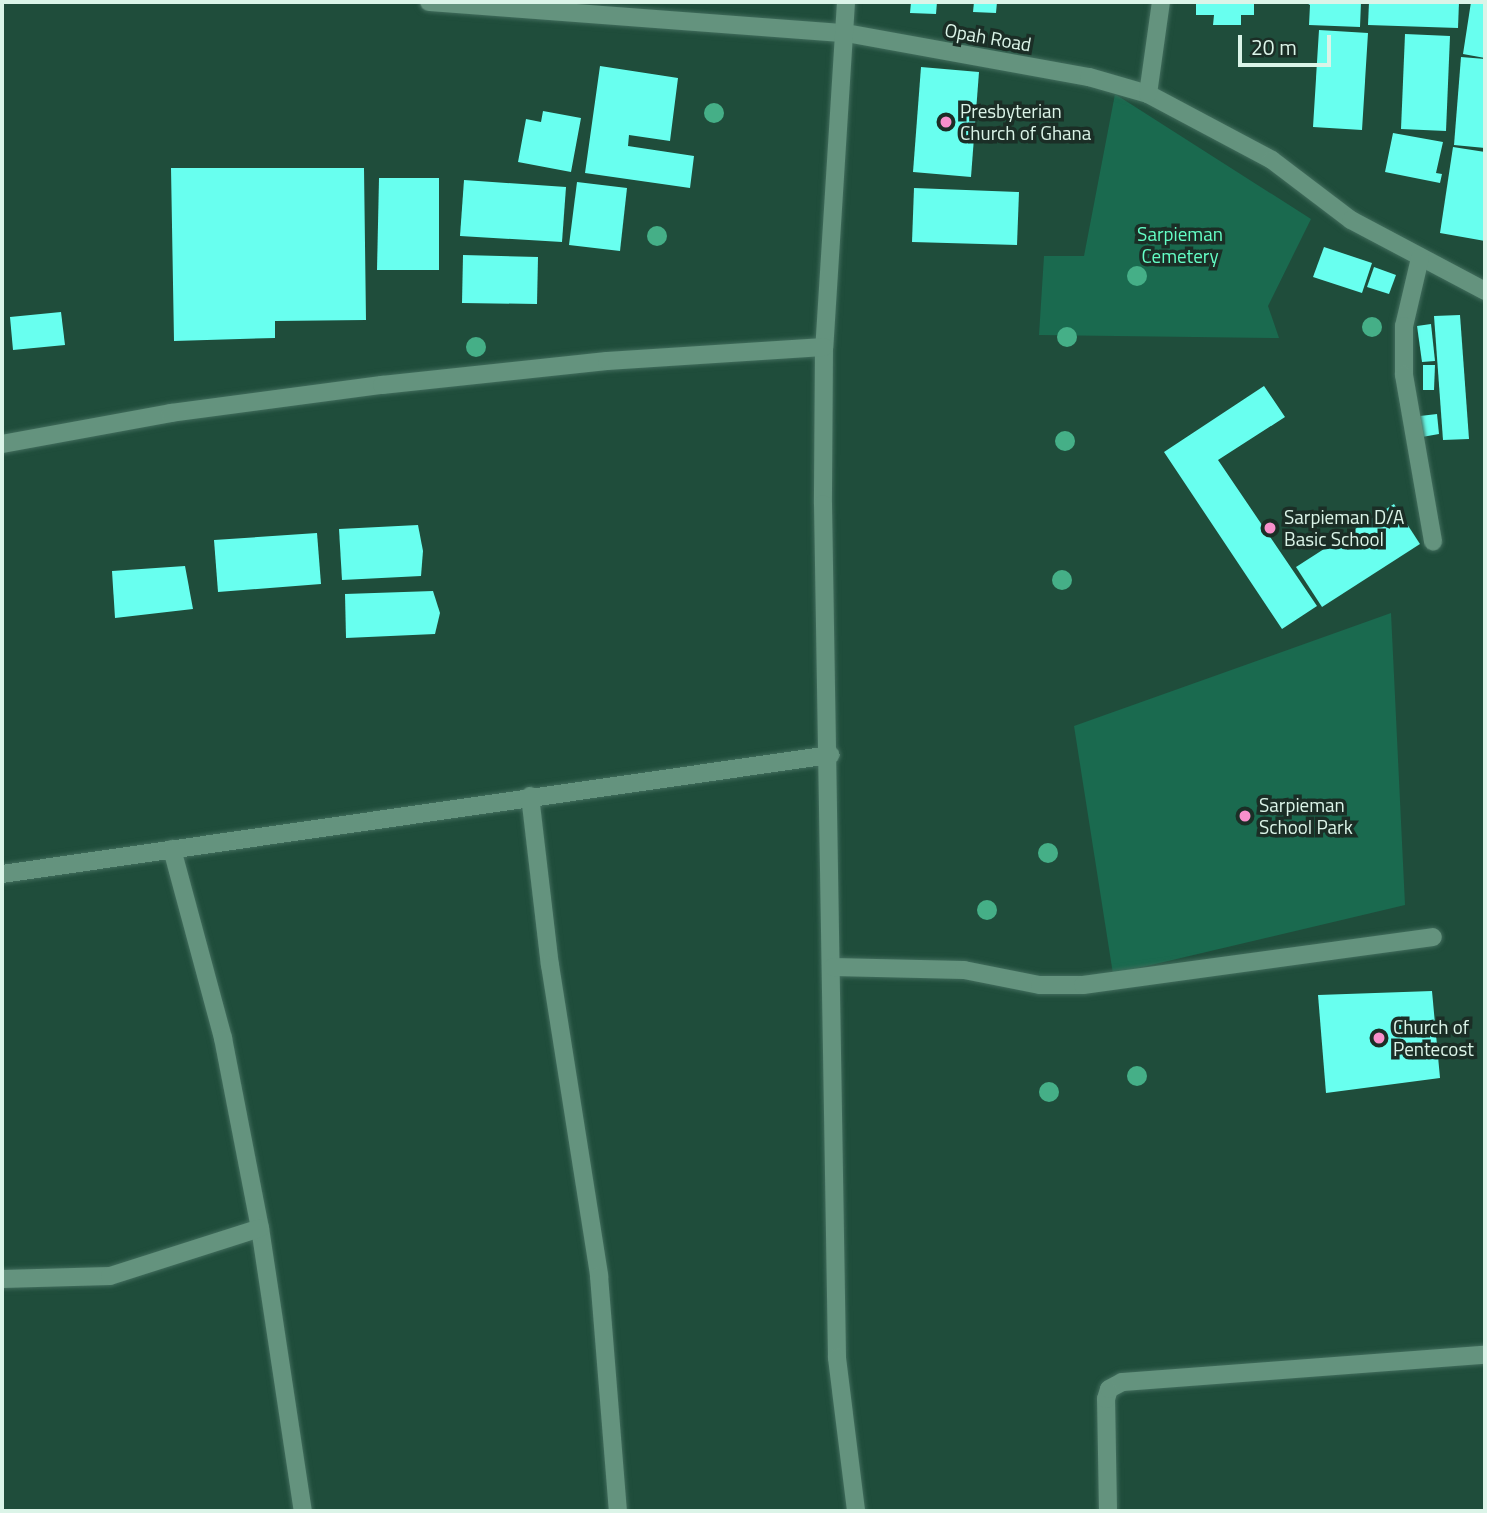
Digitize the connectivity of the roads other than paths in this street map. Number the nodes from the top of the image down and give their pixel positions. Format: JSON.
{"nodes":[{"id":1,"x":429,"y":2,"type":"edge"},
{"id":2,"x":846,"y":2,"type":"edge"},
{"id":3,"x":1161,"y":2,"type":"edge"},
{"id":4,"x":846,"y":33,"type":"junction"},
{"id":5,"x":1148,"y":94,"type":"junction"},
{"id":6,"x":1420,"y":258,"type":"junction"},
{"id":7,"x":1485,"y":291,"type":"edge"},
{"id":8,"x":824,"y":347,"type":"junction"},
{"id":9,"x":2,"y":444,"type":"edge"},
{"id":10,"x":1433,"y":541,"type":"dead end"},
{"id":11,"x":830,"y":755,"type":"junction"},
{"id":12,"x":530,"y":796,"type":"junction"},
{"id":13,"x":172,"y":849,"type":"junction"},
{"id":14,"x":2,"y":874,"type":"edge"},
{"id":15,"x":1433,"y":937,"type":"dead end"},
{"id":16,"x":833,"y":967,"type":"junction"},
{"id":17,"x":260,"y":1227,"type":"junction"},
{"id":18,"x":2,"y":1279,"type":"edge"},
{"id":19,"x":1485,"y":1355,"type":"edge"},
{"id":20,"x":303,"y":1511,"type":"edge"},
{"id":21,"x":618,"y":1511,"type":"edge"},
{"id":22,"x":856,"y":1511,"type":"edge"},
{"id":23,"x":1108,"y":1511,"type":"edge"}],
"edges":[{"from":1,"to":4,"type":"street","name":"Opah Road"},
{"from":2,"to":4,"type":"street"},
{"from":3,"to":5,"type":"street"},
{"from":4,"to":5,"type":"street","name":"Opah Road"},
{"from":4,"to":8,"type":"street"},
{"from":5,"to":6,"type":"street","name":"Opah Road"},
{"from":6,"to":7,"type":"street","name":"Opah Road"},
{"from":6,"to":10,"type":"street"},
{"from":8,"to":9,"type":"street"},
{"from":8,"to":11,"type":"street"},
{"from":11,"to":12,"type":"street"},
{"from":11,"to":16,"type":"street"},
{"from":12,"to":13,"type":"street"},
{"from":12,"to":21,"type":"street"},
{"from":13,"to":14,"type":"street"},
{"from":13,"to":17,"type":"street"},
{"from":15,"to":16,"type":"street"},
{"from":16,"to":22,"type":"street"},
{"from":17,"to":18,"type":"street"},
{"from":17,"to":20,"type":"street"},
{"from":19,"to":23,"type":"street"}]}
